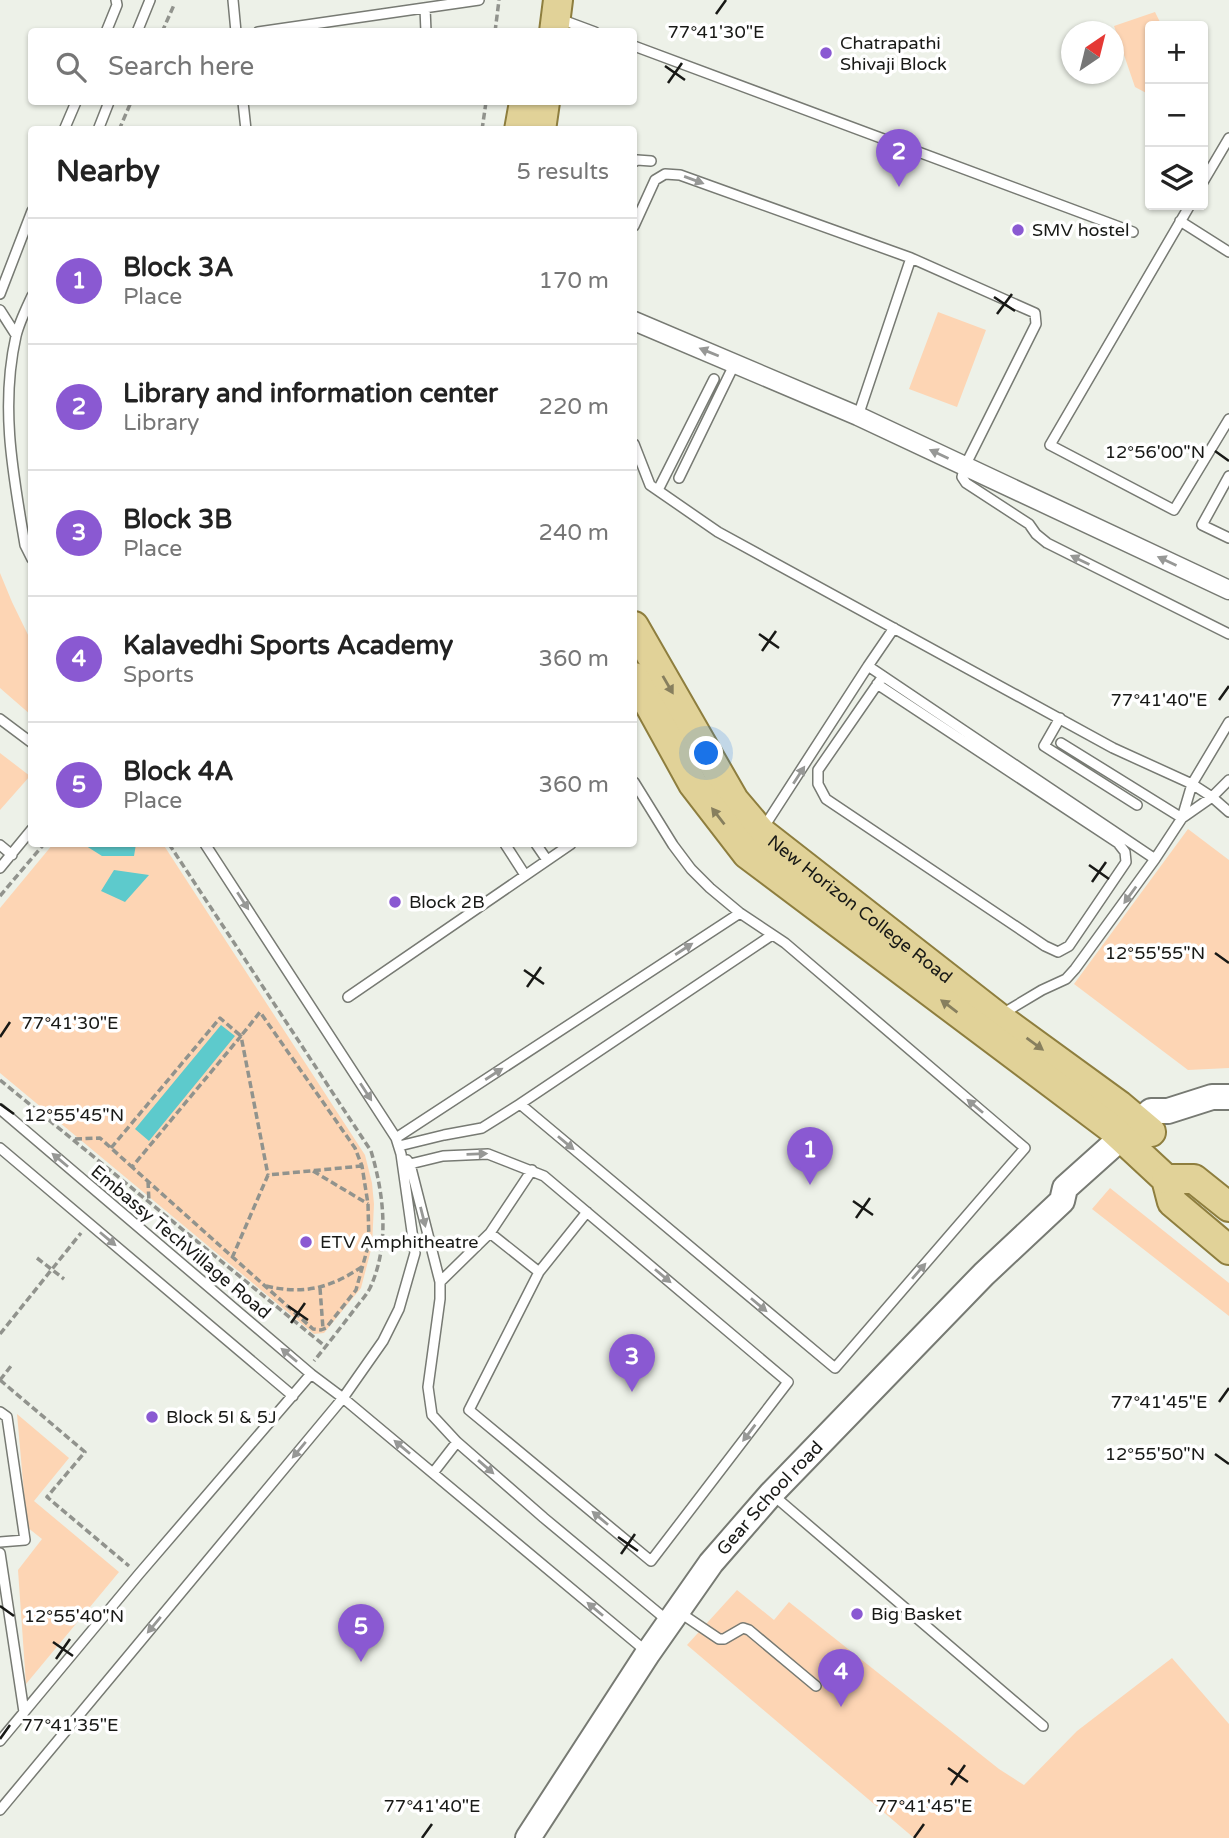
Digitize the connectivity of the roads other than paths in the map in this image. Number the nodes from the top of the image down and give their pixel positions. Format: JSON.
{"nodes":[{"id":1,"x":150,"y":0,"type":"edge"},
{"id":2,"x":233,"y":0,"type":"edge"},
{"id":3,"x":479,"y":0,"type":"edge"},
{"id":4,"x":116,"y":3,"type":"edge"},
{"id":5,"x":425,"y":8,"type":"junction"},
{"id":6,"x":548,"y":16,"type":"edge"},
{"id":7,"x":107,"y":28,"type":"edge"},
{"id":8,"x":139,"y":28,"type":"edge"},
{"id":9,"x":236,"y":28,"type":"edge"},
{"id":10,"x":286,"y":28,"type":"edge"},
{"id":11,"x":426,"y":28,"type":"edge"},
{"id":12,"x":583,"y":28,"type":"edge"},
{"id":13,"x":637,"y":47,"type":"edge"},
{"id":14,"x":75,"y":105,"type":"edge"},
{"id":15,"x":108,"y":105,"type":"edge"},
{"id":16,"x":243,"y":105,"type":"edge"},
{"id":17,"x":523,"y":105,"type":"edge"},
{"id":18,"x":545,"y":105,"type":"edge"},
{"id":19,"x":66,"y":126,"type":"edge"},
{"id":20,"x":100,"y":126,"type":"edge"},
{"id":21,"x":246,"y":126,"type":"edge"},
{"id":22,"x":520,"y":126,"type":"edge"},
{"id":23,"x":542,"y":126,"type":"edge"},
{"id":24,"x":1229,"y":138,"type":"edge"},
{"id":25,"x":637,"y":160,"type":"edge"},
{"id":26,"x":651,"y":161,"type":"dead end"},
{"id":27,"x":1208,"y":174,"type":"edge"},
{"id":28,"x":1187,"y":210,"type":"edge"},
{"id":29,"x":637,"y":219,"type":"edge"},
{"id":30,"x":28,"y":221,"type":"edge"},
{"id":31,"x":1180,"y":221,"type":"junction"},
{"id":32,"x":1133,"y":232,"type":"dead end"},
{"id":33,"x":1229,"y":253,"type":"edge"},
{"id":34,"x":911,"y":258,"type":"junction"},
{"id":35,"x":0,"y":294,"type":"edge"},
{"id":36,"x":28,"y":306,"type":"edge"},
{"id":37,"x":0,"y":310,"type":"edge"},
{"id":38,"x":637,"y":322,"type":"edge"},
{"id":39,"x":16,"y":335,"type":"junction"},
{"id":40,"x":734,"y":363,"type":"junction"},
{"id":41,"x":714,"y":379,"type":"dead end"},
{"id":42,"x":858,"y":416,"type":"junction"},
{"id":43,"x":1229,"y":419,"type":"edge"},
{"id":44,"x":637,"y":452,"type":"edge"},
{"id":45,"x":965,"y":466,"type":"junction"},
{"id":46,"x":1229,"y":476,"type":"edge"},
{"id":47,"x":679,"y":478,"type":"dead end"},
{"id":48,"x":658,"y":490,"type":"junction"},
{"id":49,"x":1229,"y":538,"type":"edge"},
{"id":50,"x":28,"y":551,"type":"edge"},
{"id":51,"x":1229,"y":590,"type":"edge"},
{"id":52,"x":894,"y":628,"type":"junction"},
{"id":53,"x":637,"y":631,"type":"edge"},
{"id":54,"x":1229,"y":634,"type":"edge"},
{"id":55,"x":868,"y":666,"type":"junction"},
{"id":56,"x":880,"y":680,"type":"junction"},
{"id":57,"x":637,"y":682,"type":"edge"},
{"id":58,"x":1060,"y":718,"type":"junction"},
{"id":59,"x":0,"y":719,"type":"edge"},
{"id":60,"x":1229,"y":722,"type":"edge"},
{"id":61,"x":28,"y":740,"type":"edge"},
{"id":62,"x":1061,"y":743,"type":"dead end"},
{"id":63,"x":1229,"y":780,"type":"edge"},
{"id":64,"x":1192,"y":784,"type":"junction"},
{"id":65,"x":1212,"y":797,"type":"junction"},
{"id":66,"x":638,"y":798,"type":"edge"},
{"id":67,"x":1137,"y":805,"type":"dead end"},
{"id":68,"x":1229,"y":812,"type":"edge"},
{"id":69,"x":1182,"y":818,"type":"junction"},
{"id":70,"x":28,"y":834,"type":"edge"},
{"id":71,"x":754,"y":843,"type":"junction"},
{"id":72,"x":0,"y":845,"type":"edge"},
{"id":73,"x":207,"y":847,"type":"edge"},
{"id":74,"x":507,"y":847,"type":"edge"},
{"id":75,"x":538,"y":847,"type":"edge"},
{"id":76,"x":566,"y":847,"type":"edge"},
{"id":77,"x":12,"y":855,"type":"junction"},
{"id":78,"x":1155,"y":859,"type":"junction"},
{"id":79,"x":547,"y":860,"type":"junction"},
{"id":80,"x":0,"y":868,"type":"edge"},
{"id":81,"x":525,"y":875,"type":"junction"},
{"id":82,"x":740,"y":913,"type":"junction"},
{"id":83,"x":772,"y":935,"type":"junction"},
{"id":84,"x":348,"y":997,"type":"dead end"},
{"id":85,"x":998,"y":1017,"type":"junction"},
{"id":86,"x":1229,"y":1097,"type":"edge"},
{"id":87,"x":520,"y":1104,"type":"junction"},
{"id":88,"x":0,"y":1109,"type":"edge"},
{"id":89,"x":1142,"y":1129,"type":"junction"},
{"id":90,"x":399,"y":1146,"type":"junction"},
{"id":91,"x":0,"y":1148,"type":"edge"},
{"id":92,"x":410,"y":1164,"type":"junction"},
{"id":93,"x":532,"y":1170,"type":"junction"},
{"id":94,"x":1166,"y":1178,"type":"junction"},
{"id":95,"x":1229,"y":1207,"type":"edge"},
{"id":96,"x":587,"y":1212,"type":"junction"},
{"id":97,"x":489,"y":1233,"type":"junction"},
{"id":98,"x":1229,"y":1250,"type":"edge"},
{"id":99,"x":539,"y":1272,"type":"junction"},
{"id":100,"x":440,"y":1282,"type":"junction"},
{"id":101,"x":309,"y":1372,"type":"junction"},
{"id":102,"x":293,"y":1396,"type":"junction"},
{"id":103,"x":342,"y":1398,"type":"junction"},
{"id":104,"x":0,"y":1412,"type":"edge"},
{"id":105,"x":457,"y":1442,"type":"junction"},
{"id":106,"x":433,"y":1473,"type":"junction"},
{"id":107,"x":771,"y":1494,"type":"junction"},
{"id":108,"x":0,"y":1542,"type":"edge"},
{"id":109,"x":0,"y":1553,"type":"edge"},
{"id":110,"x":673,"y":1616,"type":"junction"},
{"id":111,"x":648,"y":1653,"type":"junction"},
{"id":112,"x":816,"y":1686,"type":"dead end"},
{"id":113,"x":24,"y":1712,"type":"junction"},
{"id":114,"x":1043,"y":1726,"type":"dead end"},
{"id":115,"x":0,"y":1741,"type":"edge"},
{"id":116,"x":0,"y":1810,"type":"edge"},
{"id":117,"x":537,"y":1835,"type":"edge"}],
"edges":[{"from":1,"to":8,"type":"lane"},
{"from":2,"to":9,"type":"lane"},
{"from":3,"to":5,"type":"lane"},
{"from":4,"to":7,"type":"lane"},
{"from":5,"to":10,"type":"lane"},
{"from":5,"to":11,"type":"lane"},
{"from":6,"to":12,"type":"lane"},
{"from":13,"to":32,"type":"lane"},
{"from":14,"to":19,"type":"lane"},
{"from":15,"to":20,"type":"lane"},
{"from":16,"to":21,"type":"lane"},
{"from":17,"to":22,"type":"main road"},
{"from":18,"to":23,"type":"main road"},
{"from":24,"to":27,"type":"lane"},
{"from":25,"to":26,"type":"lane"},
{"from":28,"to":31,"type":"lane"},
{"from":29,"to":34,"type":"lane","one_way":true},
{"from":30,"to":35,"type":"lane"},
{"from":31,"to":33,"type":"lane"},
{"from":31,"to":43,"type":"lane"},
{"from":34,"to":42,"type":"lane"},
{"from":34,"to":45,"type":"lane"},
{"from":36,"to":39,"type":"lane"},
{"from":37,"to":39,"type":"lane"},
{"from":40,"to":38,"type":"street","one_way":true},
{"from":39,"to":50,"type":"lane"},
{"from":40,"to":42,"type":"street"},
{"from":40,"to":47,"type":"lane"},
{"from":41,"to":48,"type":"lane"},
{"from":45,"to":42,"type":"street","one_way":true},
{"from":44,"to":48,"type":"lane"},
{"from":51,"to":45,"type":"street","one_way":true},
{"from":54,"to":45,"type":"lane","one_way":true},
{"from":46,"to":49,"type":"lane"},
{"from":48,"to":52,"type":"lane"},
{"from":52,"to":55,"type":"lane"},
{"from":52,"to":58,"type":"lane"},
{"from":53,"to":71,"type":"main road","name":"New Horizon College Road","one_way":true},
{"from":55,"to":56,"type":"lane"},
{"from":71,"to":55,"type":"lane","one_way":true},
{"from":56,"to":56,"type":"lane"},
{"from":56,"to":78,"type":"lane"},
{"from":71,"to":57,"type":"main road","name":"New Horizon College Road","one_way":true},
{"from":58,"to":64,"type":"lane"},
{"from":58,"to":67,"type":"lane"},
{"from":59,"to":61,"type":"lane"},
{"from":60,"to":64,"type":"lane"},
{"from":62,"to":69,"type":"lane"},
{"from":63,"to":65,"type":"lane"},
{"from":64,"to":65,"type":"lane"},
{"from":64,"to":69,"type":"lane"},
{"from":65,"to":68,"type":"lane"},
{"from":65,"to":69,"type":"lane"},
{"from":66,"to":82,"type":"lane"},
{"from":69,"to":78,"type":"lane"},
{"from":70,"to":77,"type":"lane"},
{"from":71,"to":85,"type":"main road","name":"New Horizon College Road"},
{"from":89,"to":71,"type":"main road","name":"New Horizon College Road","one_way":true},
{"from":72,"to":77,"type":"lane"},
{"from":73,"to":90,"type":"lane","one_way":true},
{"from":74,"to":81,"type":"lane"},
{"from":75,"to":79,"type":"lane"},
{"from":76,"to":79,"type":"lane"},
{"from":77,"to":80,"type":"lane"},
{"from":78,"to":85,"type":"lane","one_way":true},
{"from":79,"to":81,"type":"lane"},
{"from":81,"to":84,"type":"lane"},
{"from":82,"to":83,"type":"lane"},
{"from":90,"to":82,"type":"lane","one_way":true},
{"from":83,"to":87,"type":"lane"},
{"from":87,"to":83,"type":"lane","one_way":true},
{"from":85,"to":89,"type":"main road","name":"New Horizon College Road","one_way":true},
{"from":86,"to":89,"type":"main road","name":"Gear School road"},
{"from":87,"to":90,"type":"lane"},
{"from":101,"to":88,"type":"lane","name":"Embassy TechVillage Road","one_way":true},
{"from":89,"to":94,"type":"main road"},
{"from":89,"to":107,"type":"main road","name":"Gear School road"},
{"from":90,"to":92,"type":"lane"},
{"from":90,"to":103,"type":"lane"},
{"from":91,"to":102,"type":"lane","one_way":true},
{"from":92,"to":93,"type":"lane","one_way":true},
{"from":92,"to":100,"type":"lane","one_way":true},
{"from":93,"to":96,"type":"lane"},
{"from":93,"to":97,"type":"lane"},
{"from":94,"to":95,"type":"main road"},
{"from":94,"to":98,"type":"main road"},
{"from":96,"to":99,"type":"lane"},
{"from":96,"to":99,"type":"lane","one_way":true},
{"from":97,"to":99,"type":"lane"},
{"from":97,"to":100,"type":"lane"},
{"from":100,"to":105,"type":"lane"},
{"from":101,"to":102,"type":"lane"},
{"from":101,"to":103,"type":"lane","name":"Embassy TechVillage Road"},
{"from":102,"to":113,"type":"lane"},
{"from":106,"to":103,"type":"lane","name":"Embassy TechVillage Road","one_way":true},
{"from":103,"to":116,"type":"lane","one_way":true},
{"from":104,"to":108,"type":"lane"},
{"from":105,"to":106,"type":"lane"},
{"from":105,"to":110,"type":"lane","one_way":true},
{"from":111,"to":106,"type":"lane","name":"Embassy TechVillage Road","one_way":true},
{"from":107,"to":110,"type":"main road","name":"Gear School road"},
{"from":107,"to":114,"type":"lane"},
{"from":109,"to":113,"type":"lane"},
{"from":110,"to":111,"type":"main road","name":"Gear School road"},
{"from":110,"to":112,"type":"lane"},
{"from":111,"to":117,"type":"main road","name":"Gear School road"},
{"from":113,"to":115,"type":"lane"}]}
